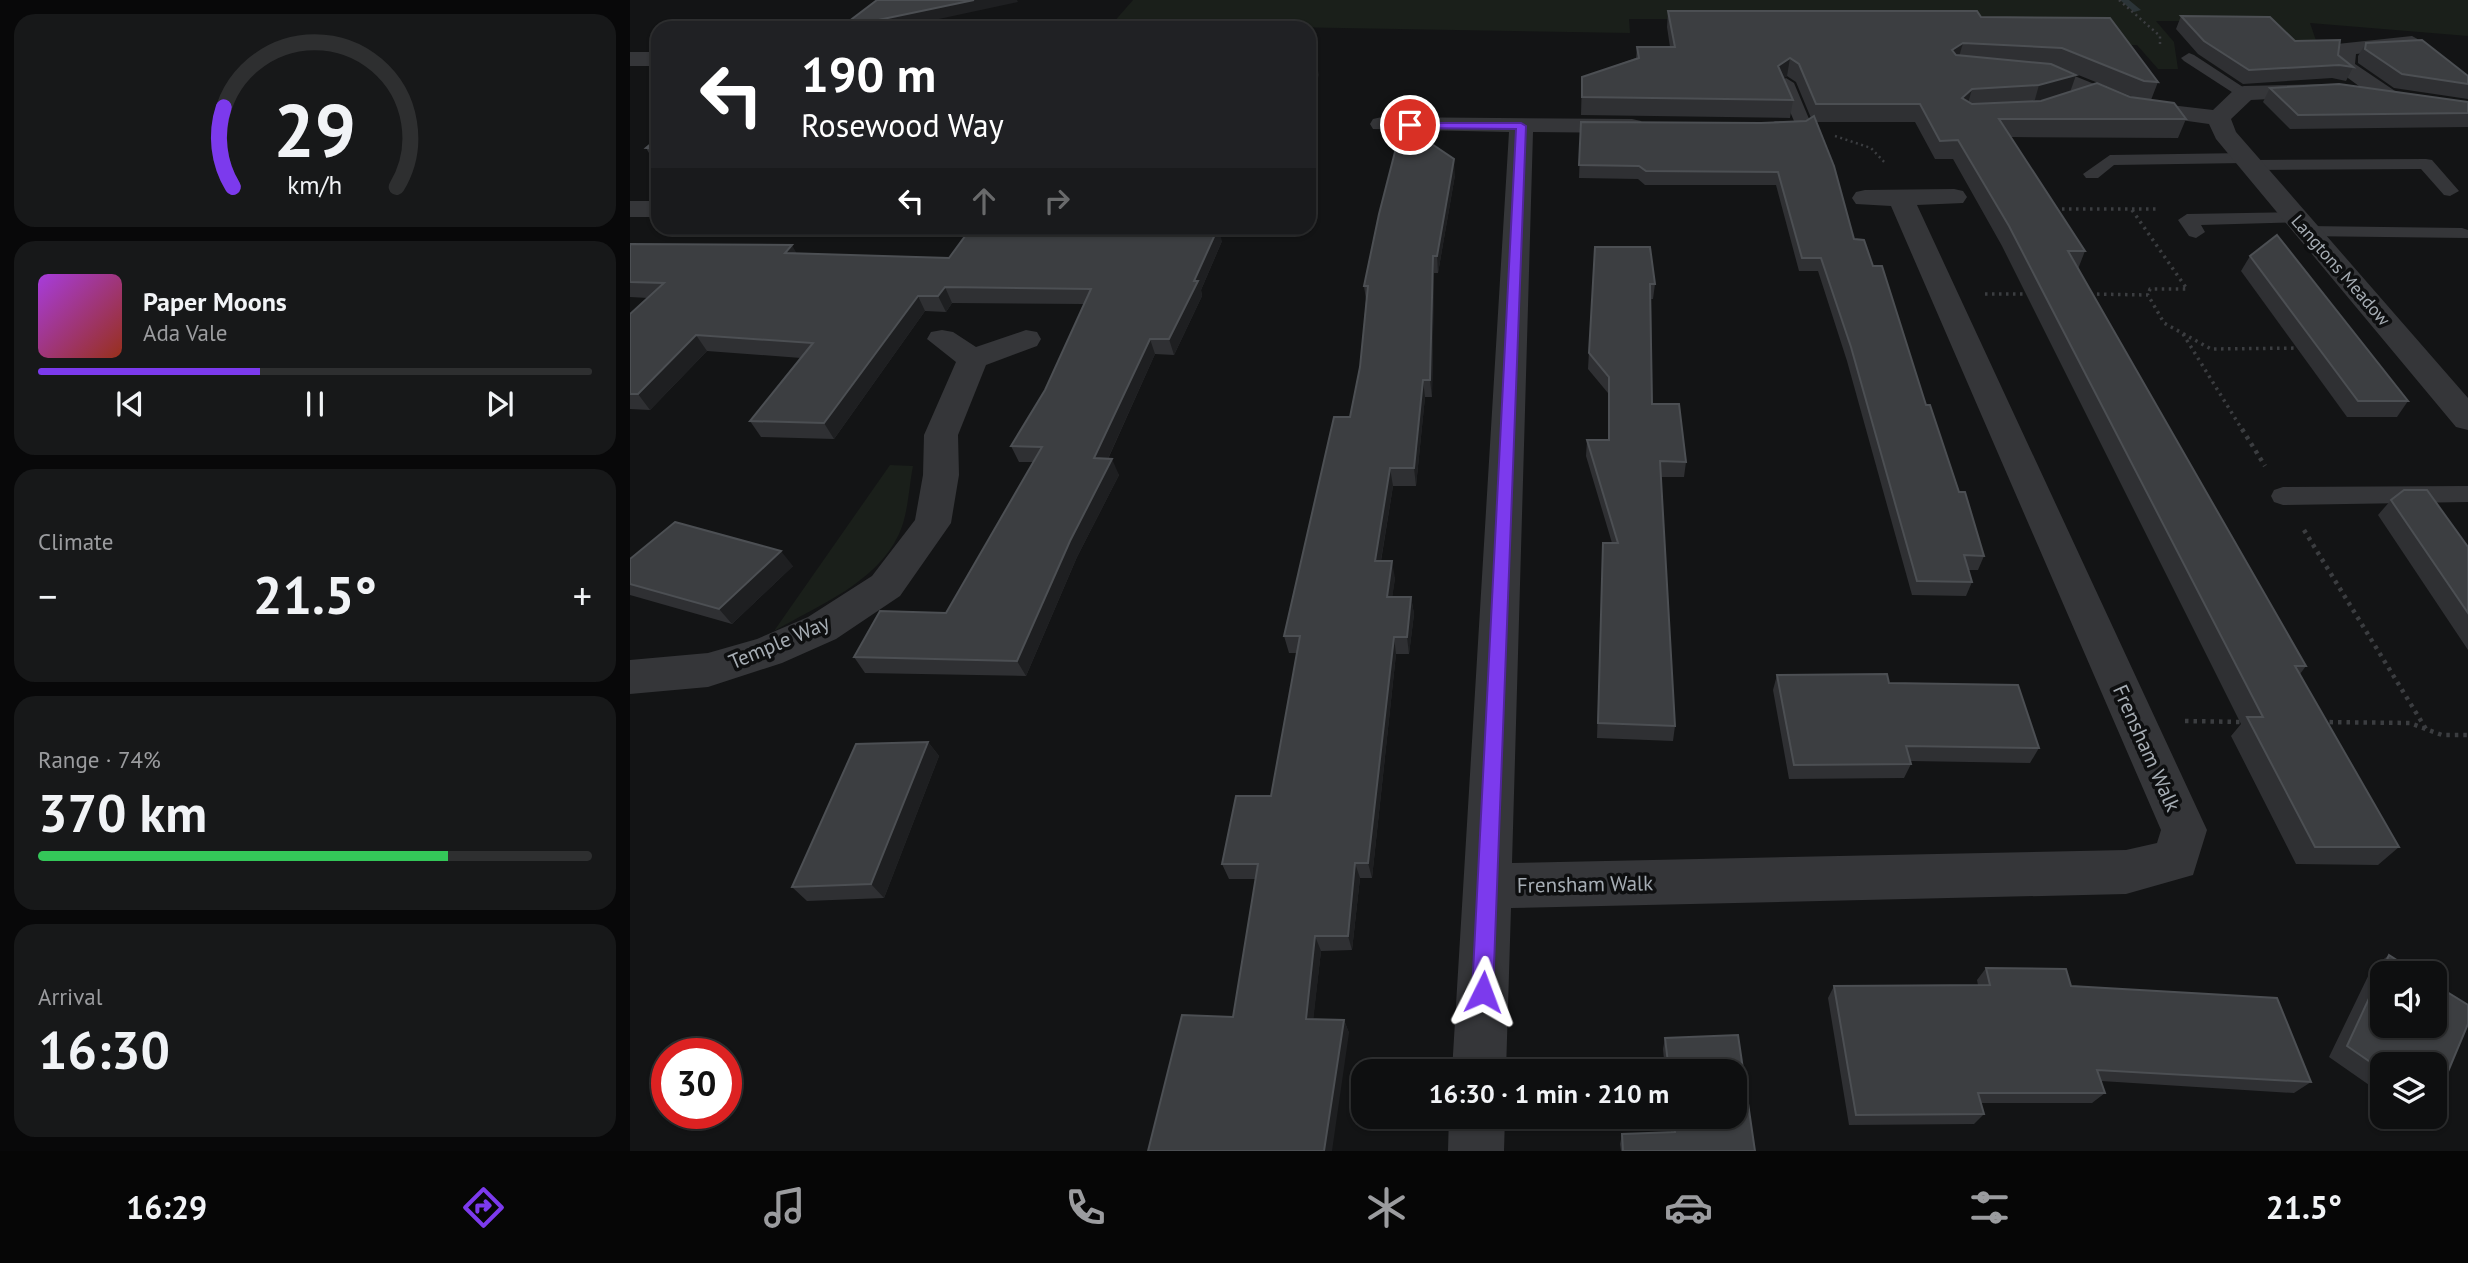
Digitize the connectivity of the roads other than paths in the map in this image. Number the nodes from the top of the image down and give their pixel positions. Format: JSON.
{"nodes":[{"id":1,"x":2412,"y":42,"type":"edge"},
{"id":2,"x":2189,"y":58,"type":"dead end"},
{"id":3,"x":630,"y":59,"type":"edge"},
{"id":4,"x":651,"y":59,"type":"edge"},
{"id":5,"x":2048,"y":74,"type":"edge"},
{"id":6,"x":1786,"y":83,"type":"edge"},
{"id":7,"x":2093,"y":93,"type":"junction"},
{"id":8,"x":2244,"y":93,"type":"junction"},
{"id":9,"x":2070,"y":100,"type":"edge"},
{"id":10,"x":2219,"y":118,"type":"junction"},
{"id":11,"x":1382,"y":124,"type":"dead end"},
{"id":12,"x":1521,"y":126,"type":"junction"},
{"id":13,"x":1658,"y":126,"type":"edge"},
{"id":14,"x":1753,"y":126,"type":"edge"},
{"id":15,"x":1804,"y":126,"type":"joint"},
{"id":16,"x":2248,"y":162,"type":"junction"},
{"id":17,"x":2092,"y":174,"type":"dead end"},
{"id":18,"x":2451,"y":191,"type":"dead end"},
{"id":19,"x":1954,"y":197,"type":"dead end"},
{"id":20,"x":630,"y":209,"type":"edge"},
{"id":21,"x":651,"y":209,"type":"edge"},
{"id":22,"x":2302,"y":225,"type":"junction"},
{"id":23,"x":2196,"y":232,"type":"dead end"},
{"id":24,"x":2462,"y":234,"type":"dead end"},
{"id":25,"x":1026,"y":339,"type":"dead end"},
{"id":26,"x":2468,"y":419,"type":"edge"},
{"id":27,"x":2468,"y":494,"type":"edge"},
{"id":28,"x":2283,"y":496,"type":"dead end"},
{"id":29,"x":630,"y":677,"type":"edge"},
{"id":30,"x":1488,"y":886,"type":"junction"},
{"id":31,"x":1480,"y":1059,"type":"edge"},
{"id":32,"x":1477,"y":1129,"type":"edge"},
{"id":33,"x":1476,"y":1151,"type":"edge"}],
"edges":[{"from":1,"to":8,"type":"street"},
{"from":2,"to":8,"type":"lane"},
{"from":3,"to":4,"type":"street"},
{"from":5,"to":7,"type":"street"},
{"from":6,"to":15,"type":"lane"},
{"from":7,"to":9,"type":"lane"},
{"from":7,"to":10,"type":"street"},
{"from":8,"to":10,"type":"street"},
{"from":10,"to":16,"type":"street","name":"Langtons Meadow"},
{"from":11,"to":12,"type":"street"},
{"from":12,"to":13,"type":"street"},
{"from":12,"to":30,"type":"street"},
{"from":14,"to":15,"type":"lane"},
{"from":16,"to":17,"type":"lane"},
{"from":16,"to":18,"type":"lane"},
{"from":16,"to":22,"type":"street","name":"Langtons Meadow"},
{"from":19,"to":30,"type":"street","name":"Frensham Walk"},
{"from":20,"to":21,"type":"street"},
{"from":22,"to":23,"type":"lane"},
{"from":22,"to":24,"type":"lane"},
{"from":22,"to":26,"type":"street","name":"Langtons Meadow"},
{"from":25,"to":29,"type":"street","name":"Temple Way"},
{"from":27,"to":28,"type":"lane"},
{"from":30,"to":31,"type":"street"},
{"from":32,"to":33,"type":"street"}]}
